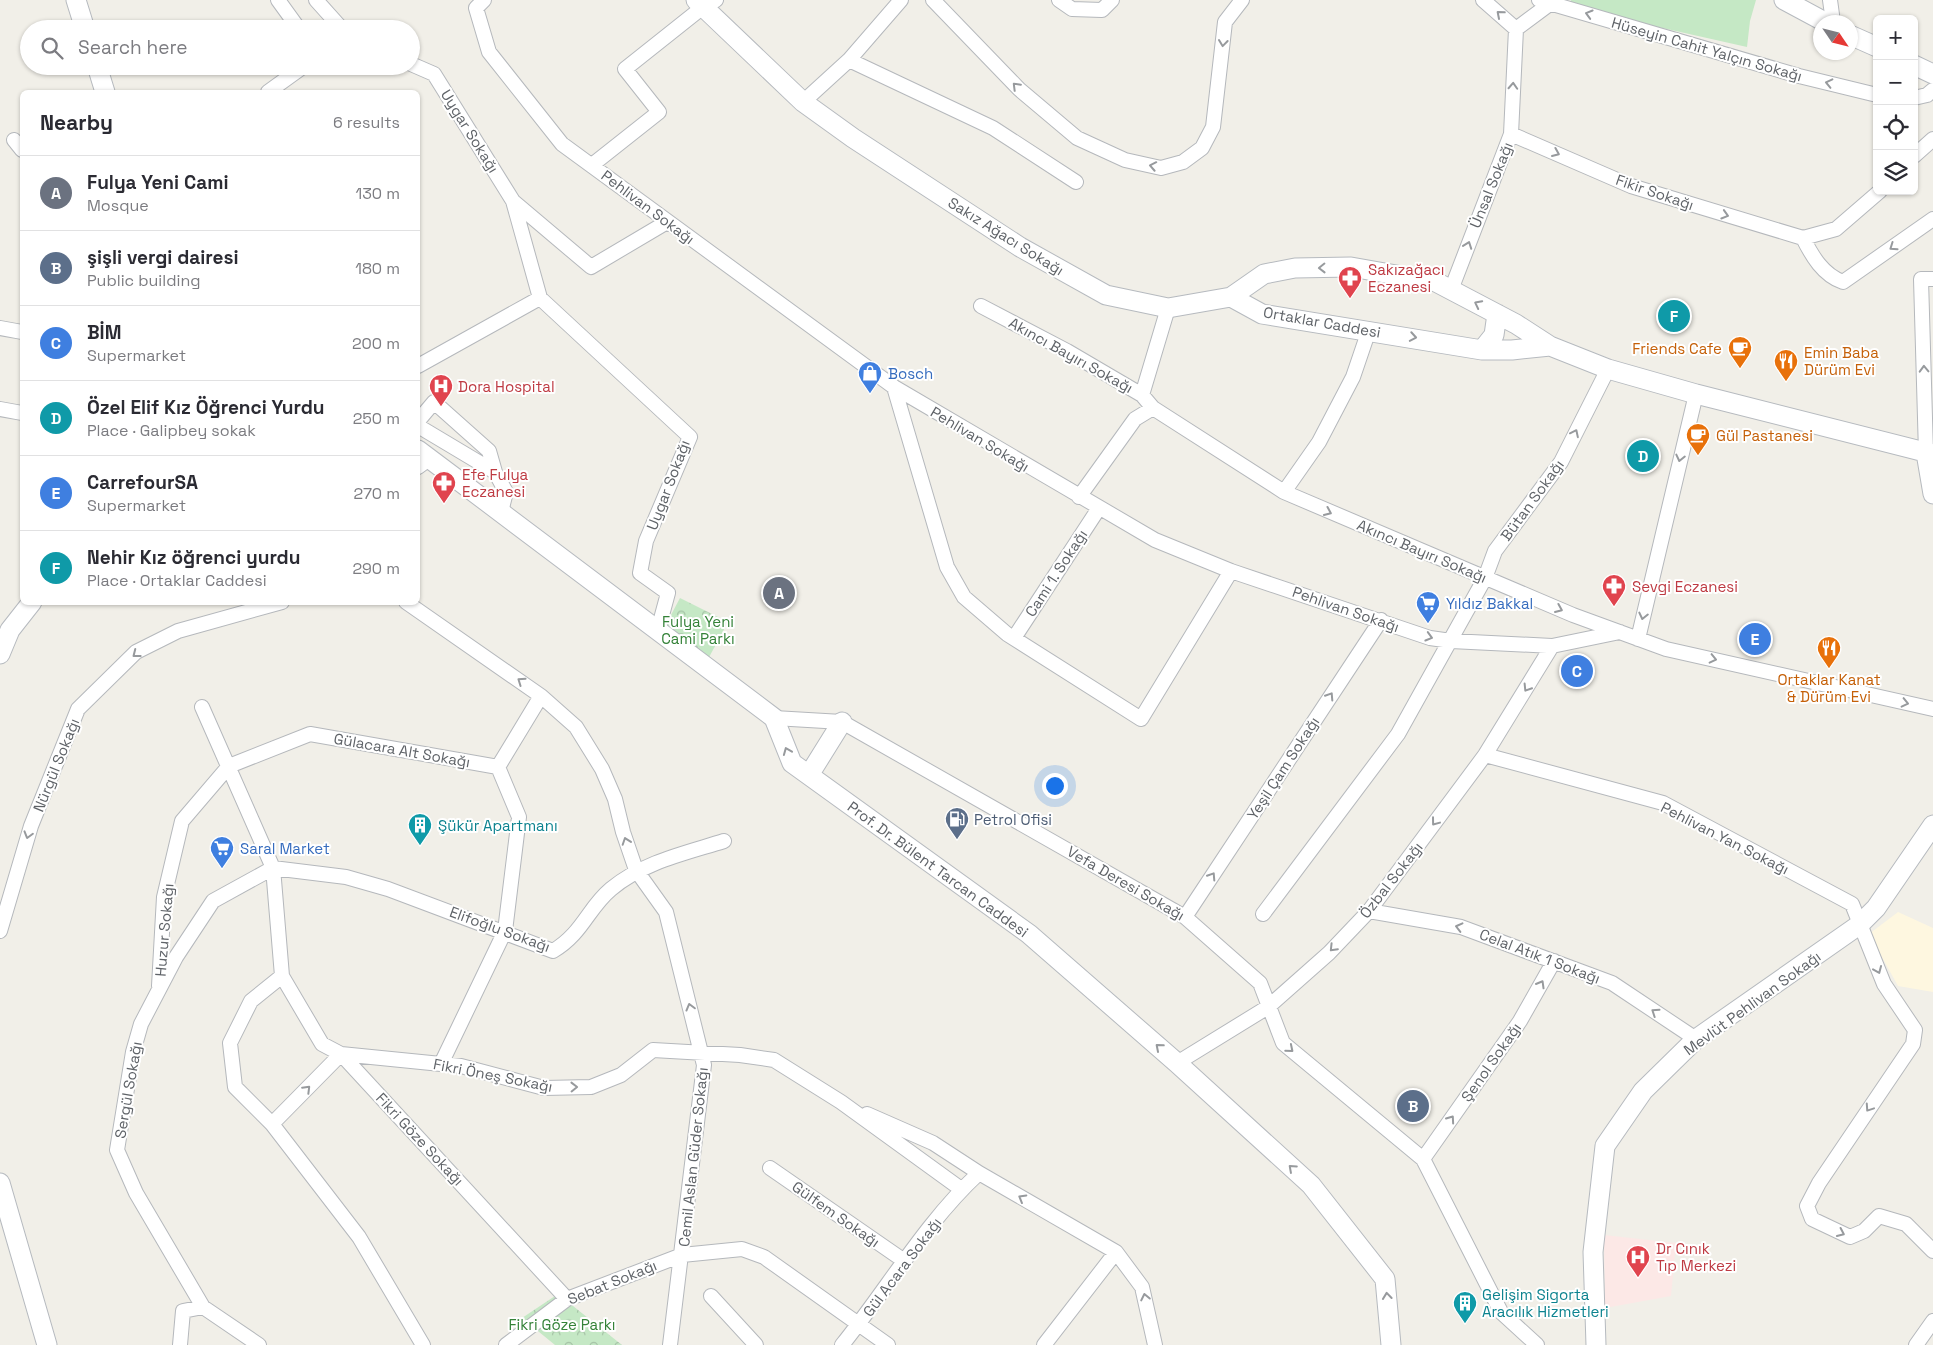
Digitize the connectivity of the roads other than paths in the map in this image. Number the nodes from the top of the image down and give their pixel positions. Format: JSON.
{"nodes":[{"id":1,"x":76,"y":0,"type":"edge"},
{"id":2,"x":278,"y":0,"type":"edge"},
{"id":3,"x":316,"y":0,"type":"edge"},
{"id":4,"x":484,"y":0,"type":"edge"},
{"id":5,"x":901,"y":0,"type":"edge"},
{"id":6,"x":933,"y":0,"type":"edge"},
{"id":7,"x":1059,"y":0,"type":"edge"},
{"id":8,"x":1112,"y":0,"type":"edge"},
{"id":9,"x":1242,"y":0,"type":"edge"},
{"id":10,"x":1483,"y":0,"type":"edge"},
{"id":11,"x":1784,"y":0,"type":"edge"},
{"id":12,"x":1830,"y":0,"type":"edge"},
{"id":13,"x":705,"y":2,"type":"edge"},
{"id":14,"x":1545,"y":2,"type":"edge"},
{"id":15,"x":1832,"y":15,"type":"edge"},
{"id":16,"x":1813,"y":16,"type":"edge"},
{"id":17,"x":82,"y":20,"type":"edge"},
{"id":18,"x":292,"y":20,"type":"edge"},
{"id":19,"x":334,"y":20,"type":"edge"},
{"id":20,"x":1516,"y":29,"type":"junction"},
{"id":21,"x":1858,"y":39,"type":"edge"},
{"id":22,"x":1873,"y":46,"type":"edge"},
{"id":23,"x":849,"y":60,"type":"junction"},
{"id":24,"x":1918,"y":67,"type":"edge"},
{"id":25,"x":420,"y":68,"type":"edge"},
{"id":26,"x":1933,"y":74,"type":"edge"},
{"id":27,"x":100,"y":75,"type":"edge"},
{"id":28,"x":292,"y":75,"type":"edge"},
{"id":29,"x":104,"y":90,"type":"edge"},
{"id":30,"x":271,"y":90,"type":"edge"},
{"id":31,"x":1933,"y":90,"type":"edge"},
{"id":32,"x":1873,"y":94,"type":"edge"},
{"id":33,"x":1918,"y":97,"type":"edge"},
{"id":34,"x":803,"y":102,"type":"junction"},
{"id":35,"x":1511,"y":134,"type":"junction"},
{"id":36,"x":1933,"y":139,"type":"edge"},
{"id":37,"x":1918,"y":152,"type":"edge"},
{"id":38,"x":592,"y":165,"type":"junction"},
{"id":39,"x":1076,"y":182,"type":"dead end"},
{"id":40,"x":1875,"y":195,"type":"edge"},
{"id":41,"x":513,"y":201,"type":"junction"},
{"id":42,"x":1933,"y":219,"type":"edge"},
{"id":43,"x":666,"y":222,"type":"junction"},
{"id":44,"x":1803,"y":238,"type":"junction"},
{"id":45,"x":1933,"y":279,"type":"edge"},
{"id":46,"x":1451,"y":290,"type":"junction"},
{"id":47,"x":1231,"y":297,"type":"junction"},
{"id":48,"x":540,"y":298,"type":"junction"},
{"id":49,"x":981,"y":306,"type":"dead end"},
{"id":50,"x":1168,"y":308,"type":"junction"},
{"id":51,"x":1497,"y":314,"type":"junction"},
{"id":52,"x":0,"y":328,"type":"edge"},
{"id":53,"x":1369,"y":330,"type":"junction"},
{"id":54,"x":20,"y":332,"type":"edge"},
{"id":55,"x":1550,"y":346,"type":"junction"},
{"id":56,"x":1482,"y":350,"type":"junction"},
{"id":57,"x":420,"y":365,"type":"edge"},
{"id":58,"x":1608,"y":369,"type":"junction"},
{"id":59,"x":894,"y":387,"type":"junction"},
{"id":60,"x":1142,"y":394,"type":"junction"},
{"id":61,"x":1696,"y":394,"type":"junction"},
{"id":62,"x":1153,"y":408,"type":"junction"},
{"id":63,"x":0,"y":409,"type":"edge"},
{"id":64,"x":20,"y":413,"type":"edge"},
{"id":65,"x":420,"y":419,"type":"edge"},
{"id":66,"x":420,"y":427,"type":"edge"},
{"id":67,"x":1930,"y":453,"type":"edge"},
{"id":68,"x":421,"y":459,"type":"edge"},
{"id":69,"x":495,"y":472,"type":"junction"},
{"id":70,"x":1284,"y":492,"type":"junction"},
{"id":71,"x":1933,"y":494,"type":"edge"},
{"id":72,"x":1079,"y":497,"type":"junction"},
{"id":73,"x":1099,"y":508,"type":"junction"},
{"id":74,"x":501,"y":512,"type":"junction"},
{"id":75,"x":1231,"y":571,"type":"junction"},
{"id":76,"x":1485,"y":578,"type":"junction"},
{"id":77,"x":30,"y":605,"type":"edge"},
{"id":78,"x":271,"y":605,"type":"edge"},
{"id":79,"x":410,"y":605,"type":"edge"},
{"id":80,"x":1381,"y":620,"type":"junction"},
{"id":81,"x":658,"y":630,"type":"junction"},
{"id":82,"x":1620,"y":632,"type":"junction"},
{"id":83,"x":1014,"y":638,"type":"junction"},
{"id":84,"x":1638,"y":639,"type":"junction"},
{"id":85,"x":1451,"y":642,"type":"junction"},
{"id":86,"x":1552,"y":646,"type":"junction"},
{"id":87,"x":0,"y":654,"type":"edge"},
{"id":88,"x":541,"y":696,"type":"junction"},
{"id":89,"x":202,"y":707,"type":"dead end"},
{"id":90,"x":1933,"y":709,"type":"edge"},
{"id":91,"x":774,"y":718,"type":"junction"},
{"id":92,"x":842,"y":722,"type":"junction"},
{"id":93,"x":1485,"y":755,"type":"junction"},
{"id":94,"x":229,"y":766,"type":"junction"},
{"id":95,"x":498,"y":767,"type":"junction"},
{"id":96,"x":809,"y":776,"type":"junction"},
{"id":97,"x":1933,"y":825,"type":"edge"},
{"id":98,"x":724,"y":841,"type":"dead end"},
{"id":99,"x":273,"y":868,"type":"junction"},
{"id":100,"x":636,"y":870,"type":"junction"},
{"id":101,"x":1369,"y":911,"type":"junction"},
{"id":102,"x":1263,"y":914,"type":"dead end"},
{"id":103,"x":1185,"y":917,"type":"junction"},
{"id":104,"x":1859,"y":925,"type":"junction"},
{"id":105,"x":505,"y":930,"type":"junction"},
{"id":106,"x":0,"y":931,"type":"edge"},
{"id":107,"x":1554,"y":961,"type":"junction"},
{"id":108,"x":282,"y":976,"type":"junction"},
{"id":109,"x":158,"y":992,"type":"junction"},
{"id":110,"x":1268,"y":1007,"type":"junction"},
{"id":111,"x":1696,"y":1039,"type":"junction"},
{"id":112,"x":341,"y":1054,"type":"junction"},
{"id":113,"x":702,"y":1054,"type":"junction"},
{"id":114,"x":1177,"y":1063,"type":"junction"},
{"id":115,"x":441,"y":1064,"type":"junction"},
{"id":116,"x":841,"y":1102,"type":"junction"},
{"id":117,"x":272,"y":1124,"type":"junction"},
{"id":118,"x":1423,"y":1159,"type":"junction"},
{"id":119,"x":770,"y":1168,"type":"dead end"},
{"id":120,"x":979,"y":1173,"type":"junction"},
{"id":121,"x":0,"y":1183,"type":"edge"},
{"id":122,"x":961,"y":1189,"type":"junction"},
{"id":123,"x":1933,"y":1251,"type":"edge"},
{"id":124,"x":1116,"y":1252,"type":"junction"},
{"id":125,"x":682,"y":1255,"type":"junction"},
{"id":126,"x":903,"y":1260,"type":"junction"},
{"id":127,"x":711,"y":1296,"type":"dead end"},
{"id":128,"x":566,"y":1299,"type":"junction"},
{"id":129,"x":203,"y":1307,"type":"junction"},
{"id":130,"x":1933,"y":1321,"type":"edge"},
{"id":131,"x":860,"y":1324,"type":"junction"},
{"id":132,"x":47,"y":1345,"type":"edge"},
{"id":133,"x":180,"y":1345,"type":"edge"},
{"id":134,"x":259,"y":1345,"type":"edge"},
{"id":135,"x":423,"y":1345,"type":"edge"},
{"id":136,"x":506,"y":1345,"type":"edge"},
{"id":137,"x":670,"y":1345,"type":"edge"},
{"id":138,"x":756,"y":1345,"type":"edge"},
{"id":139,"x":842,"y":1345,"type":"edge"},
{"id":140,"x":888,"y":1345,"type":"edge"},
{"id":141,"x":1044,"y":1345,"type":"edge"},
{"id":142,"x":1155,"y":1345,"type":"edge"},
{"id":143,"x":1391,"y":1345,"type":"edge"},
{"id":144,"x":1537,"y":1345,"type":"edge"},
{"id":145,"x":1596,"y":1345,"type":"edge"},
{"id":146,"x":1916,"y":1345,"type":"edge"}],
"edges":[{"from":1,"to":17,"type":"street"},
{"from":2,"to":18,"type":"street"},
{"from":3,"to":19,"type":"street"},
{"from":4,"to":38,"type":"street","name":"Pehlivan Sokağı"},
{"from":5,"to":23,"type":"street"},
{"from":9,"to":6,"type":"street","one_way":true},
{"from":7,"to":8,"type":"street"},
{"from":20,"to":10,"type":"street","one_way":true},
{"from":11,"to":16,"type":"street"},
{"from":12,"to":15,"type":"street"},
{"from":13,"to":34,"type":"street","name":"Sakız Ağacı Sokağı"},
{"from":13,"to":38,"type":"street"},
{"from":14,"to":20,"type":"street"},
{"from":32,"to":14,"type":"street","name":"Hüseyin Cahit Yalçın Sokağı","one_way":true},
{"from":35,"to":20,"type":"street","name":"Ünsal Sokağı","one_way":true},
{"from":21,"to":22,"type":"street"},
{"from":23,"to":34,"type":"street"},
{"from":23,"to":39,"type":"street"},
{"from":24,"to":26,"type":"street"},
{"from":25,"to":41,"type":"street","name":"Uygar Sokağı"},
{"from":27,"to":29,"type":"street"},
{"from":28,"to":30,"type":"street"},
{"from":31,"to":33,"type":"street"},
{"from":34,"to":50,"type":"street","name":"Sakız Ağacı Sokağı"},
{"from":35,"to":44,"type":"street","name":"Fikir Sokağı","one_way":true},
{"from":46,"to":35,"type":"street","name":"Ünsal Sokağı","one_way":true},
{"from":36,"to":37,"type":"street"},
{"from":38,"to":43,"type":"street","name":"Pehlivan Sokağı"},
{"from":40,"to":44,"type":"street"},
{"from":41,"to":43,"type":"street"},
{"from":41,"to":48,"type":"street","name":"Uygar Sokağı"},
{"from":42,"to":44,"type":"street","one_way":true},
{"from":43,"to":59,"type":"street","name":"Pehlivan Sokağı"},
{"from":67,"to":45,"type":"street","one_way":true},
{"from":46,"to":47,"type":"street","name":"Ortaklar Caddesi","one_way":true},
{"from":51,"to":46,"type":"street","name":"Ortaklar Caddesi","one_way":true},
{"from":47,"to":50,"type":"street","name":"Sakız Ağacı Sokağı"},
{"from":47,"to":53,"type":"street","name":"Ortaklar Caddesi"},
{"from":48,"to":57,"type":"street"},
{"from":48,"to":81,"type":"street","name":"Uygar Sokağı"},
{"from":49,"to":60,"type":"street","name":"Akıncı Bayırı Sokağı"},
{"from":50,"to":60,"type":"street"},
{"from":51,"to":55,"type":"street","name":"Ortaklar Caddesi"},
{"from":51,"to":56,"type":"street"},
{"from":52,"to":54,"type":"street"},
{"from":53,"to":56,"type":"street","name":"Ortaklar Caddesi","one_way":true},
{"from":53,"to":70,"type":"street"},
{"from":55,"to":56,"type":"street","name":"Ortaklar Caddesi"},
{"from":55,"to":58,"type":"street","name":"Ortaklar Caddesi"},
{"from":58,"to":61,"type":"street","name":"Ortaklar Caddesi"},
{"from":76,"to":58,"type":"street","name":"Bütan Sokağı","one_way":true},
{"from":59,"to":72,"type":"street","name":"Pehlivan Sokağı"},
{"from":59,"to":83,"type":"street"},
{"from":60,"to":62,"type":"street","name":"Akıncı Bayırı Sokağı"},
{"from":61,"to":67,"type":"street","name":"Ortaklar Caddesi"},
{"from":61,"to":84,"type":"street","one_way":true},
{"from":62,"to":70,"type":"street","name":"Akıncı Bayırı Sokağı"},
{"from":62,"to":72,"type":"street"},
{"from":63,"to":64,"type":"street"},
{"from":65,"to":69,"type":"street"},
{"from":66,"to":69,"type":"street"},
{"from":67,"to":71,"type":"street"},
{"from":68,"to":74,"type":"street"},
{"from":69,"to":74,"type":"street"},
{"from":70,"to":76,"type":"street","name":"Akıncı Bayırı Sokağı","one_way":true},
{"from":72,"to":73,"type":"street","name":"Pehlivan Sokağı"},
{"from":73,"to":75,"type":"street","name":"Pehlivan Sokağı"},
{"from":73,"to":83,"type":"street","name":"Cami 1. Sokağı"},
{"from":74,"to":81,"type":"street"},
{"from":75,"to":80,"type":"street","name":"Pehlivan Sokağı"},
{"from":75,"to":83,"type":"street"},
{"from":76,"to":82,"type":"street","name":"Akıncı Bayırı Sokağı","one_way":true},
{"from":76,"to":85,"type":"street","name":"Bütan Sokağı"},
{"from":77,"to":87,"type":"street"},
{"from":78,"to":106,"type":"street","name":"Nürgül Sokağı","one_way":true},
{"from":88,"to":79,"type":"street","name":"Cemil Aslan Güder Sokağı","one_way":true},
{"from":80,"to":85,"type":"street","name":"Pehlivan Sokağı","one_way":true},
{"from":103,"to":80,"type":"street","name":"Yeşil Çam Sokağı","one_way":true},
{"from":81,"to":91,"type":"street"},
{"from":82,"to":84,"type":"street","name":"Akıncı Bayırı Sokağı"},
{"from":82,"to":86,"type":"street","name":"Pehlivan Sokağı"},
{"from":84,"to":90,"type":"street","name":"Akıncı Bayırı Sokağı","one_way":true},
{"from":85,"to":86,"type":"street","name":"Pehlivan Sokağı"},
{"from":85,"to":102,"type":"street","name":"Bütan Sokağı"},
{"from":86,"to":93,"type":"street","name":"Özbal Sokağı","one_way":true},
{"from":88,"to":95,"type":"street"},
{"from":100,"to":88,"type":"street","name":"Cemil Aslan Güder Sokağı","one_way":true},
{"from":89,"to":94,"type":"street"},
{"from":91,"to":92,"type":"street","name":"Vefa Deresi Sokağı"},
{"from":96,"to":91,"type":"street","name":"Prof. Dr. Bülent Tarcan Caddesi","one_way":true},
{"from":92,"to":96,"type":"street"},
{"from":92,"to":103,"type":"street","name":"Vefa Deresi Sokağı"},
{"from":93,"to":101,"type":"street","name":"Özbal Sokağı","one_way":true},
{"from":93,"to":104,"type":"street","name":"Pehlivan Yan Sokağı"},
{"from":94,"to":95,"type":"street","name":"Gülacara Alt Sokağı"},
{"from":94,"to":99,"type":"street"},
{"from":94,"to":109,"type":"street","name":"Huzur Sokağı"},
{"from":95,"to":105,"type":"street"},
{"from":114,"to":96,"type":"street","name":"Prof. Dr. Bülent Tarcan Caddesi","one_way":true},
{"from":97,"to":104,"type":"street","name":"Mevlüt Pehlivan Sokağı"},
{"from":98,"to":100,"type":"street","name":"Elifoğlu Sokağı"},
{"from":99,"to":105,"type":"street","name":"Elifoğlu Sokağı"},
{"from":99,"to":108,"type":"street"},
{"from":99,"to":109,"type":"street","name":"Sergül Sokağı"},
{"from":100,"to":105,"type":"street","name":"Elifoğlu Sokağı"},
{"from":113,"to":100,"type":"street","name":"Cemil Aslan Güder Sokağı","one_way":true},
{"from":107,"to":101,"type":"street","name":"Celal Atık 1 Sokağı","one_way":true},
{"from":101,"to":110,"type":"street","name":"Özbal Sokağı","one_way":true},
{"from":103,"to":110,"type":"street","name":"Vefa Deresi Sokağı"},
{"from":104,"to":111,"type":"street","name":"Mevlüt Pehlivan Sokağı"},
{"from":104,"to":123,"type":"street","name":"Pehlivan Yan Sokağı","one_way":true},
{"from":105,"to":115,"type":"street"},
{"from":111,"to":107,"type":"street","name":"Celal Atık 1 Sokağı","one_way":true},
{"from":118,"to":107,"type":"street","name":"Şenol Sokağı","one_way":true},
{"from":108,"to":112,"type":"street","name":"Fikri Göze Sokağı"},
{"from":108,"to":117,"type":"street"},
{"from":109,"to":129,"type":"street","name":"Sergül Sokağı"},
{"from":110,"to":114,"type":"street","name":"Özbal Sokağı"},
{"from":110,"to":118,"type":"street","name":"Vefa Deresi Sokağı","one_way":true},
{"from":111,"to":145,"type":"street","name":"Mevlüt Pehlivan Sokağı"},
{"from":112,"to":115,"type":"street","name":"Fikri Öneş Sokağı"},
{"from":117,"to":112,"type":"street","one_way":true},
{"from":112,"to":128,"type":"street","name":"Fikri Göze Sokağı"},
{"from":115,"to":113,"type":"street","name":"Fikri Öneş Sokağı","one_way":true},
{"from":113,"to":116,"type":"street","name":"Fikri Öneş Sokağı"},
{"from":113,"to":125,"type":"street","name":"Cemil Aslan Güder Sokağı"},
{"from":143,"to":114,"type":"street","name":"Prof. Dr. Bülent Tarcan Caddesi","one_way":true},
{"from":116,"to":120,"type":"street"},
{"from":116,"to":122,"type":"street"},
{"from":117,"to":135,"type":"street"},
{"from":118,"to":144,"type":"street","name":"Vefa Deresi Sokağı"},
{"from":119,"to":126,"type":"street","name":"Gülfem Sokağı"},
{"from":120,"to":122,"type":"street","name":"Gül Acara Sokağı"},
{"from":124,"to":120,"type":"street","one_way":true},
{"from":121,"to":132,"type":"street"},
{"from":122,"to":126,"type":"street","name":"Gül Acara Sokağı"},
{"from":124,"to":141,"type":"street"},
{"from":142,"to":124,"type":"street","one_way":true},
{"from":125,"to":128,"type":"street","name":"Sebat Sokağı"},
{"from":125,"to":131,"type":"street","name":"Sebat Sokağı"},
{"from":125,"to":137,"type":"street","name":"Cemil Aslan Güder Sokağı"},
{"from":126,"to":131,"type":"street","name":"Gül Acara Sokağı"},
{"from":127,"to":138,"type":"street"},
{"from":128,"to":136,"type":"street","name":"Sebat Sokağı"},
{"from":129,"to":133,"type":"street"},
{"from":129,"to":134,"type":"street","name":"Sergül Sokağı"},
{"from":130,"to":146,"type":"street"},
{"from":131,"to":139,"type":"street","name":"Gül Acara Sokağı"},
{"from":131,"to":140,"type":"street","name":"Sebat Sokağı"}]}
